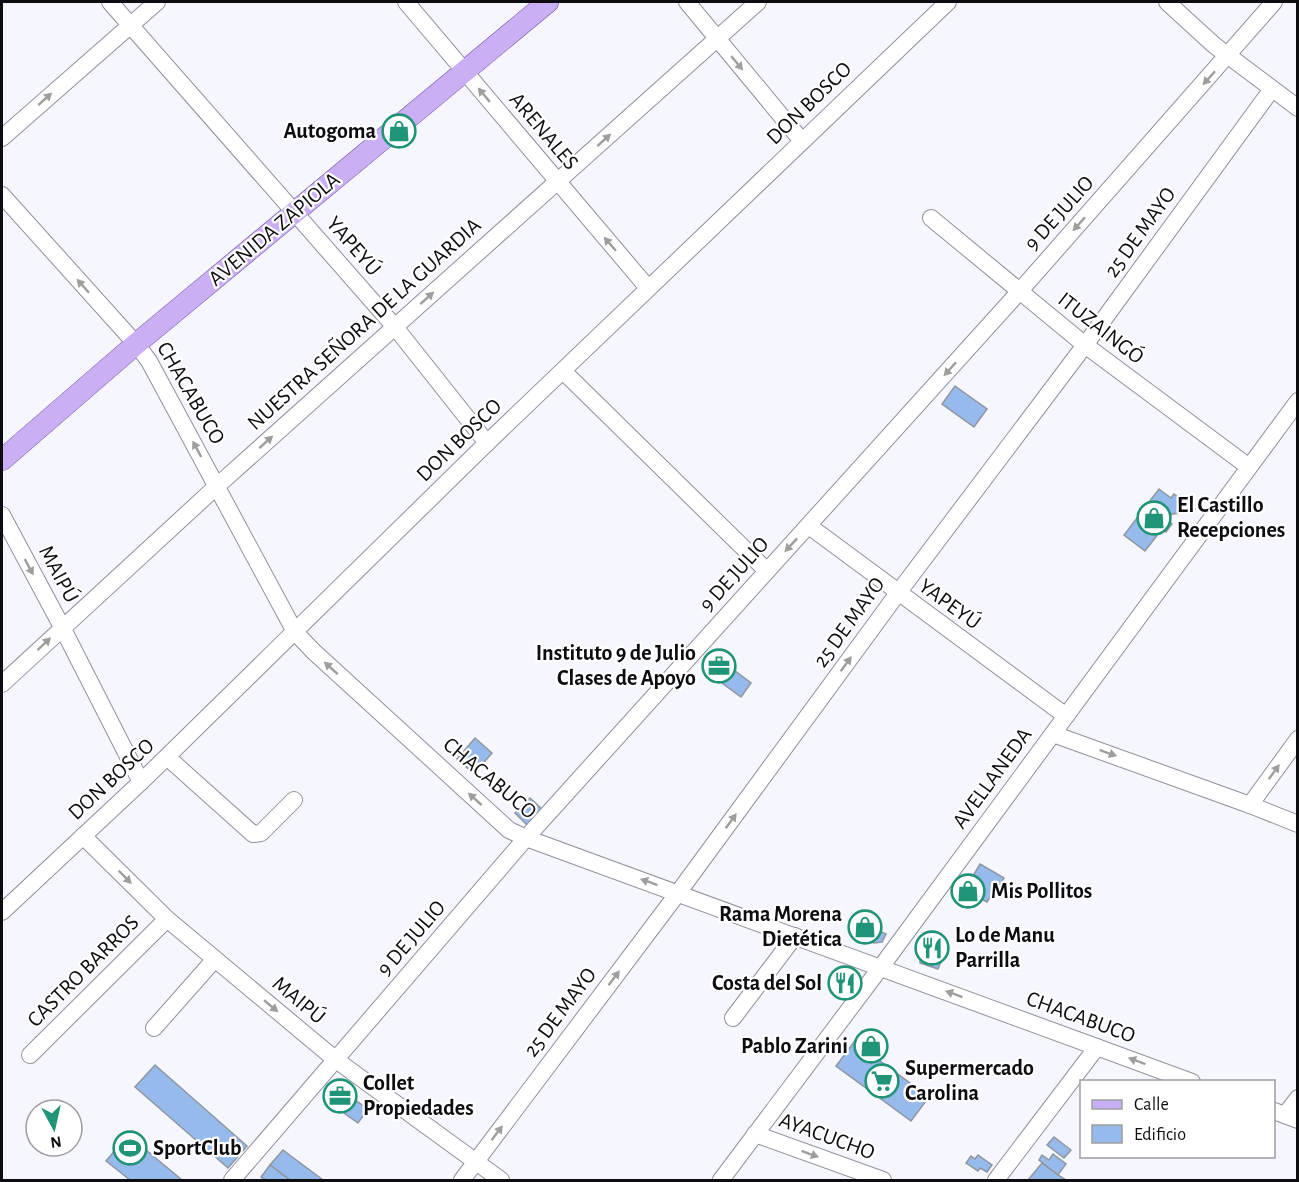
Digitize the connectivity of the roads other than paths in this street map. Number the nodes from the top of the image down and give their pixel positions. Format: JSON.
{"nodes":[{"id":1,"x":110,"y":2,"type":"edge"},
{"id":2,"x":157,"y":2,"type":"edge"},
{"id":3,"x":406,"y":2,"type":"edge"},
{"id":4,"x":548,"y":2,"type":"edge"},
{"id":5,"x":687,"y":2,"type":"edge"},
{"id":6,"x":758,"y":2,"type":"edge"},
{"id":7,"x":948,"y":2,"type":"edge"},
{"id":8,"x":1167,"y":2,"type":"edge"},
{"id":9,"x":1274,"y":2,"type":"edge"},
{"id":10,"x":130,"y":24,"type":"junction"},
{"id":11,"x":717,"y":38,"type":"junction"},
{"id":12,"x":1228,"y":56,"type":"junction"},
{"id":13,"x":464,"y":71,"type":"junction"},
{"id":14,"x":1272,"y":89,"type":"junction"},
{"id":15,"x":1298,"y":108,"type":"edge"},
{"id":16,"x":2,"y":138,"type":"edge"},
{"id":17,"x":802,"y":141,"type":"junction"},
{"id":18,"x":556,"y":182,"type":"junction"},
{"id":19,"x":2,"y":195,"type":"edge"},
{"id":20,"x":294,"y":212,"type":"junction"},
{"id":21,"x":931,"y":218,"type":"dead end"},
{"id":22,"x":648,"y":288,"type":"junction"},
{"id":23,"x":1019,"y":292,"type":"junction"},
{"id":24,"x":395,"y":327,"type":"junction"},
{"id":25,"x":136,"y":344,"type":"junction"},
{"id":26,"x":1085,"y":345,"type":"junction"},
{"id":27,"x":564,"y":371,"type":"junction"},
{"id":28,"x":1298,"y":401,"type":"edge"},
{"id":29,"x":487,"y":443,"type":"junction"},
{"id":30,"x":2,"y":460,"type":"edge"},
{"id":31,"x":1249,"y":467,"type":"junction"},
{"id":32,"x":217,"y":486,"type":"junction"},
{"id":33,"x":2,"y":515,"type":"edge"},
{"id":34,"x":809,"y":526,"type":"junction"},
{"id":35,"x":767,"y":571,"type":"junction"},
{"id":36,"x":898,"y":593,"type":"junction"},
{"id":37,"x":62,"y":627,"type":"junction"},
{"id":38,"x":295,"y":632,"type":"junction"},
{"id":39,"x":2,"y":684,"type":"edge"},
{"id":40,"x":1066,"y":716,"type":"junction"},
{"id":41,"x":1053,"y":734,"type":"junction"},
{"id":42,"x":1298,"y":740,"type":"edge"},
{"id":43,"x":167,"y":757,"type":"junction"},
{"id":44,"x":141,"y":782,"type":"junction"},
{"id":45,"x":294,"y":800,"type":"dead end"},
{"id":46,"x":1250,"y":805,"type":"junction"},
{"id":47,"x":1298,"y":824,"type":"edge"},
{"id":48,"x":83,"y":836,"type":"junction"},
{"id":49,"x":526,"y":838,"type":"junction"},
{"id":50,"x":678,"y":893,"type":"junction"},
{"id":51,"x":2,"y":912,"type":"edge"},
{"id":52,"x":167,"y":919,"type":"junction"},
{"id":53,"x":795,"y":936,"type":"junction"},
{"id":54,"x":214,"y":959,"type":"junction"},
{"id":55,"x":881,"y":967,"type":"junction"},
{"id":56,"x":733,"y":1018,"type":"dead end"},
{"id":57,"x":154,"y":1028,"type":"dead end"},
{"id":58,"x":1097,"y":1047,"type":"junction"},
{"id":59,"x":30,"y":1055,"type":"dead end"},
{"id":60,"x":336,"y":1060,"type":"junction"},
{"id":61,"x":1187,"y":1080,"type":"edge"},
{"id":62,"x":1298,"y":1098,"type":"edge"},
{"id":63,"x":1285,"y":1116,"type":"edge"},
{"id":64,"x":755,"y":1134,"type":"junction"},
{"id":65,"x":476,"y":1162,"type":"junction"},
{"id":66,"x":232,"y":1180,"type":"edge"},
{"id":67,"x":462,"y":1180,"type":"edge"},
{"id":68,"x":501,"y":1180,"type":"edge"},
{"id":69,"x":721,"y":1180,"type":"edge"},
{"id":70,"x":883,"y":1180,"type":"edge"},
{"id":71,"x":996,"y":1180,"type":"edge"}],
"edges":[{"from":1,"to":10,"type":"street","name":"YAPEYÚ"},
{"from":2,"to":10,"type":"street"},
{"from":3,"to":13,"type":"street","name":"ARENALES"},
{"from":4,"to":13,"type":"main road","name":"AVENIDA ZAPIOLA"},
{"from":5,"to":11,"type":"street"},
{"from":6,"to":11,"type":"street","name":"NUESTRA SEÑORA DE LA GUARDIA"},
{"from":7,"to":17,"type":"street","name":"DON BOSCO"},
{"from":8,"to":12,"type":"street"},
{"from":9,"to":12,"type":"street","name":"9 DE JULIO"},
{"from":16,"to":10,"type":"street","one_way":true},
{"from":10,"to":20,"type":"street","name":"YAPEYÚ"},
{"from":11,"to":17,"type":"street","one_way":true},
{"from":18,"to":11,"type":"street","name":"NUESTRA SEÑORA DE LA GUARDIA","one_way":true},
{"from":12,"to":14,"type":"street"},
{"from":12,"to":23,"type":"street","name":"9 DE JULIO","one_way":true},
{"from":18,"to":13,"type":"street","name":"ARENALES","one_way":true},
{"from":13,"to":20,"type":"main road","name":"AVENIDA ZAPIOLA"},
{"from":14,"to":15,"type":"street"},
{"from":14,"to":26,"type":"street","name":"25 DE MAYO"},
{"from":17,"to":22,"type":"street","name":"DON BOSCO"},
{"from":22,"to":18,"type":"street","name":"ARENALES","one_way":true},
{"from":24,"to":18,"type":"street","name":"NUESTRA SEÑORA DE LA GUARDIA","one_way":true},
{"from":25,"to":19,"type":"street","name":"CHACABUCO","one_way":true},
{"from":20,"to":24,"type":"street","name":"YAPEYÚ"},
{"from":20,"to":25,"type":"main road","name":"AVENIDA ZAPIOLA"},
{"from":21,"to":23,"type":"street","name":"ITUZAINGÓ"},
{"from":22,"to":27,"type":"street","name":"DON BOSCO"},
{"from":23,"to":26,"type":"street","name":"ITUZAINGÓ"},
{"from":23,"to":34,"type":"street","name":"9 DE JULIO","one_way":true},
{"from":24,"to":29,"type":"street","name":"YAPEYÚ"},
{"from":32,"to":24,"type":"street","name":"NUESTRA SEÑORA DE LA GUARDIA","one_way":true},
{"from":25,"to":30,"type":"main road","name":"AVENIDA ZAPIOLA"},
{"from":32,"to":25,"type":"street","name":"CHACABUCO","one_way":true},
{"from":26,"to":31,"type":"street","name":"ITUZAINGÓ"},
{"from":26,"to":36,"type":"street","name":"25 DE MAYO"},
{"from":27,"to":29,"type":"street","name":"DON BOSCO"},
{"from":27,"to":35,"type":"street"},
{"from":28,"to":31,"type":"street","name":"AVELLANEDA"},
{"from":29,"to":38,"type":"street","name":"DON BOSCO"},
{"from":31,"to":40,"type":"street","name":"AVELLANEDA"},
{"from":32,"to":37,"type":"street","name":"NUESTRA SEÑORA DE LA GUARDIA"},
{"from":32,"to":38,"type":"street","name":"CHACABUCO"},
{"from":33,"to":37,"type":"street","name":"MAIPÚ","one_way":true},
{"from":34,"to":35,"type":"street","name":"9 DE JULIO","one_way":true},
{"from":34,"to":36,"type":"street","name":"YAPEYÚ"},
{"from":35,"to":49,"type":"street","name":"9 DE JULIO"},
{"from":36,"to":40,"type":"street","name":"YAPEYÚ"},
{"from":50,"to":36,"type":"street","name":"25 DE MAYO","one_way":true},
{"from":39,"to":37,"type":"street","name":"NUESTRA SEÑORA DE LA GUARDIA","one_way":true},
{"from":37,"to":44,"type":"street","name":"MAIPÚ"},
{"from":38,"to":43,"type":"street","name":"DON BOSCO"},
{"from":49,"to":38,"type":"street","name":"CHACABUCO","one_way":true},
{"from":40,"to":41,"type":"street","name":"AVELLANEDA"},
{"from":41,"to":46,"type":"street","one_way":true},
{"from":41,"to":55,"type":"street","name":"AVELLANEDA"},
{"from":46,"to":42,"type":"street","one_way":true},
{"from":43,"to":44,"type":"street","name":"DON BOSCO"},
{"from":43,"to":45,"type":"street"},
{"from":44,"to":48,"type":"street","name":"DON BOSCO"},
{"from":46,"to":47,"type":"street"},
{"from":48,"to":51,"type":"street","name":"DON BOSCO"},
{"from":48,"to":52,"type":"street","name":"MAIPÚ","one_way":true},
{"from":50,"to":49,"type":"street","name":"CHACABUCO","one_way":true},
{"from":49,"to":60,"type":"street","name":"9 DE JULIO"},
{"from":50,"to":53,"type":"street","name":"CHACABUCO"},
{"from":65,"to":50,"type":"street","name":"25 DE MAYO","one_way":true},
{"from":52,"to":54,"type":"street","name":"MAIPÚ"},
{"from":52,"to":59,"type":"street","name":"CASTRO BARROS"},
{"from":53,"to":55,"type":"street","name":"CHACABUCO"},
{"from":53,"to":56,"type":"street"},
{"from":54,"to":57,"type":"street"},
{"from":54,"to":60,"type":"street","name":"MAIPÚ","one_way":true},
{"from":58,"to":55,"type":"street","name":"CHACABUCO","one_way":true},
{"from":55,"to":64,"type":"street","name":"AVELLANEDA"},
{"from":61,"to":58,"type":"street","name":"CHACABUCO","one_way":true},
{"from":58,"to":71,"type":"street"},
{"from":60,"to":65,"type":"street","name":"MAIPÚ"},
{"from":60,"to":66,"type":"street","name":"9 DE JULIO"},
{"from":62,"to":63,"type":"street"},
{"from":64,"to":69,"type":"street","name":"AVELLANEDA"},
{"from":64,"to":70,"type":"street","name":"AYACUCHO","one_way":true},
{"from":65,"to":67,"type":"street","name":"25 DE MAYO"},
{"from":65,"to":68,"type":"street","name":"MAIPÚ"}]}
